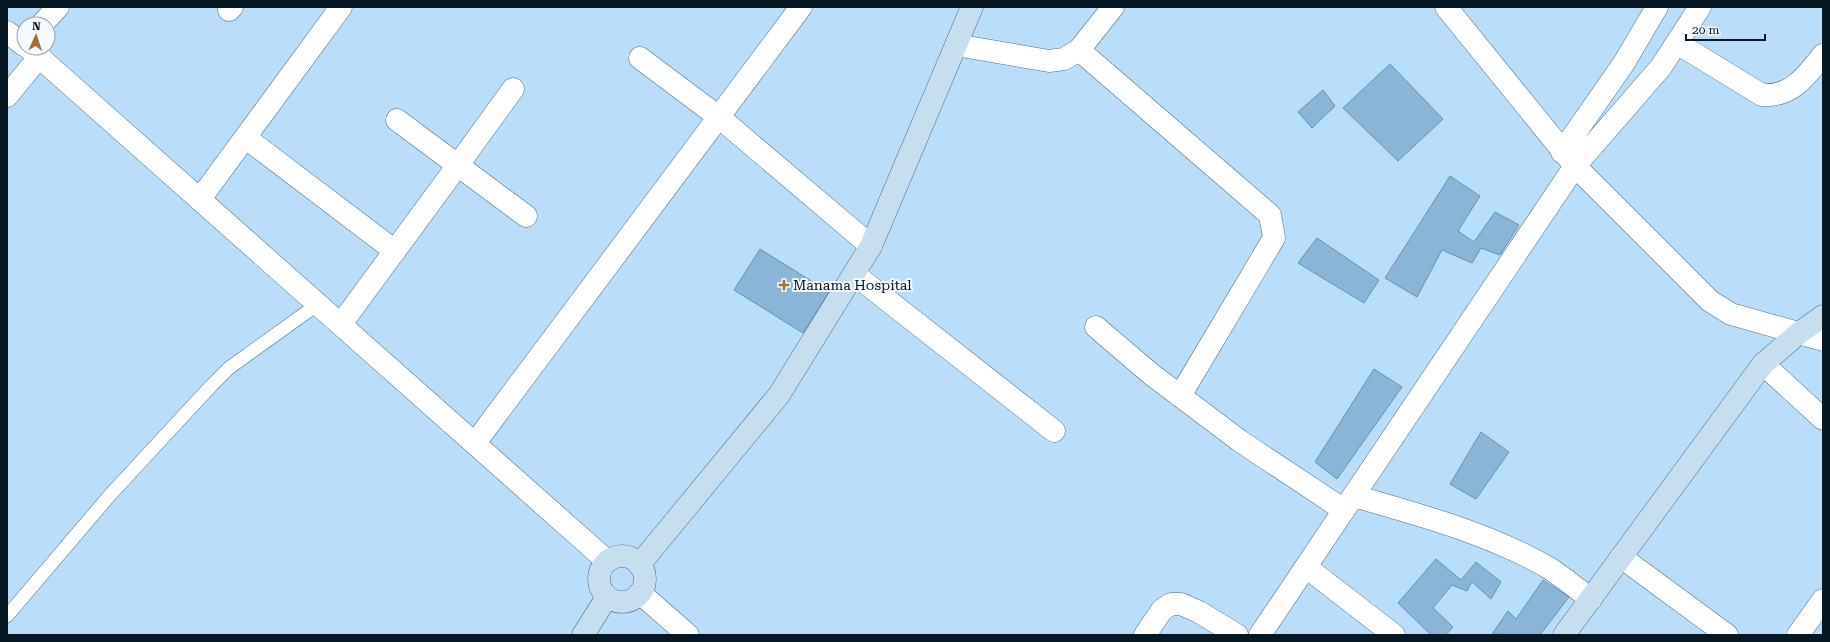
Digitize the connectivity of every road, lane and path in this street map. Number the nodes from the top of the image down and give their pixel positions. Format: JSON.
{"nodes":[{"id":1,"x":58,"y":7,"type":"edge"},
{"id":2,"x":341,"y":7,"type":"edge"},
{"id":3,"x":801,"y":7,"type":"edge"},
{"id":4,"x":972,"y":7,"type":"edge"},
{"id":5,"x":1113,"y":7,"type":"edge"},
{"id":6,"x":1446,"y":7,"type":"edge"},
{"id":7,"x":1657,"y":7,"type":"edge"},
{"id":8,"x":1700,"y":7,"type":"edge"},
{"id":9,"x":50,"y":16,"type":"edge"},
{"id":10,"x":1677,"y":43,"type":"junction"},
{"id":11,"x":956,"y":45,"type":"junction"},
{"id":12,"x":1079,"y":50,"type":"junction"},
{"id":13,"x":1823,"y":55,"type":"edge"},
{"id":14,"x":20,"y":56,"type":"edge"},
{"id":15,"x":37,"y":56,"type":"edge"},
{"id":16,"x":640,"y":58,"type":"dead end"},
{"id":17,"x":513,"y":89,"type":"dead end"},
{"id":18,"x":7,"y":96,"type":"edge"},
{"id":19,"x":720,"y":118,"type":"junction"},
{"id":20,"x":397,"y":120,"type":"dead end"},
{"id":21,"x":246,"y":138,"type":"junction"},
{"id":22,"x":1568,"y":159,"type":"junction"},
{"id":23,"x":458,"y":165,"type":"junction"},
{"id":24,"x":200,"y":199,"type":"junction"},
{"id":25,"x":526,"y":216,"type":"dead end"},
{"id":26,"x":871,"y":246,"type":"junction"},
{"id":27,"x":395,"y":251,"type":"junction"},
{"id":28,"x":854,"y":274,"type":"junction"},
{"id":29,"x":318,"y":304,"type":"junction"},
{"id":30,"x":1823,"y":316,"type":"edge"},
{"id":31,"x":341,"y":324,"type":"junction"},
{"id":32,"x":1096,"y":327,"type":"dead end"},
{"id":33,"x":1799,"y":333,"type":"junction"},
{"id":34,"x":1823,"y":340,"type":"edge"},
{"id":35,"x":1763,"y":364,"type":"junction"},
{"id":36,"x":1180,"y":396,"type":"junction"},
{"id":37,"x":1823,"y":419,"type":"edge"},
{"id":38,"x":1054,"y":431,"type":"dead end"},
{"id":39,"x":475,"y":443,"type":"junction"},
{"id":40,"x":1349,"y":503,"type":"junction"},
{"id":41,"x":1622,"y":557,"type":"junction"},
{"id":42,"x":607,"y":561,"type":"junction"},
{"id":43,"x":639,"y":565,"type":"junction"},
{"id":44,"x":1306,"y":566,"type":"junction"},
{"id":45,"x":640,"y":593,"type":"junction"},
{"id":46,"x":607,"y":597,"type":"junction"},
{"id":47,"x":1591,"y":599,"type":"junction"},
{"id":48,"x":1823,"y":600,"type":"edge"},
{"id":49,"x":7,"y":616,"type":"edge"},
{"id":50,"x":583,"y":635,"type":"edge"},
{"id":51,"x":688,"y":635,"type":"edge"},
{"id":52,"x":1146,"y":635,"type":"edge"},
{"id":53,"x":1237,"y":635,"type":"edge"},
{"id":54,"x":1260,"y":635,"type":"edge"},
{"id":55,"x":1394,"y":635,"type":"edge"},
{"id":56,"x":1564,"y":635,"type":"edge"},
{"id":57,"x":1726,"y":635,"type":"edge"},
{"id":58,"x":1798,"y":635,"type":"edge"}],
"edges":[{"from":1,"to":9,"type":"street"},
{"from":2,"to":21,"type":"street"},
{"from":3,"to":19,"type":"street"},
{"from":4,"to":11,"type":"street"},
{"from":5,"to":12,"type":"street"},
{"from":6,"to":22,"type":"street"},
{"from":7,"to":22,"type":"street"},
{"from":8,"to":10,"type":"street"},
{"from":10,"to":13,"type":"street"},
{"from":10,"to":22,"type":"street"},
{"from":11,"to":12,"type":"street"},
{"from":11,"to":26,"type":"street"},
{"from":12,"to":36,"type":"street"},
{"from":14,"to":18,"type":"street"},
{"from":15,"to":24,"type":"street"},
{"from":16,"to":19,"type":"street"},
{"from":17,"to":23,"type":"street"},
{"from":19,"to":26,"type":"street"},
{"from":19,"to":39,"type":"street"},
{"from":20,"to":23,"type":"street"},
{"from":21,"to":24,"type":"street"},
{"from":21,"to":27,"type":"street"},
{"from":22,"to":33,"type":"street"},
{"from":22,"to":40,"type":"street"},
{"from":23,"to":25,"type":"street"},
{"from":23,"to":27,"type":"street"},
{"from":24,"to":29,"type":"street"},
{"from":26,"to":28,"type":"street"},
{"from":27,"to":31,"type":"street"},
{"from":28,"to":38,"type":"street"},
{"from":28,"to":43,"type":"street"},
{"from":29,"to":31,"type":"street"},
{"from":29,"to":49,"type":"lane"},
{"from":30,"to":33,"type":"street"},
{"from":31,"to":39,"type":"street"},
{"from":32,"to":36,"type":"street"},
{"from":33,"to":34,"type":"street"},
{"from":33,"to":35,"type":"street"},
{"from":35,"to":37,"type":"street"},
{"from":35,"to":41,"type":"street"},
{"from":36,"to":40,"type":"street"},
{"from":39,"to":42,"type":"street"},
{"from":40,"to":44,"type":"street"},
{"from":40,"to":47,"type":"street"},
{"from":41,"to":47,"type":"street"},
{"from":41,"to":57,"type":"street"},
{"from":42,"to":43,"type":"street"},
{"from":42,"to":46,"type":"street"},
{"from":43,"to":45,"type":"street"},
{"from":44,"to":54,"type":"street"},
{"from":44,"to":55,"type":"street"},
{"from":45,"to":46,"type":"street"},
{"from":45,"to":51,"type":"street"},
{"from":46,"to":50,"type":"street"},
{"from":47,"to":56,"type":"street"},
{"from":48,"to":58,"type":"street"},
{"from":52,"to":53,"type":"street"}]}
